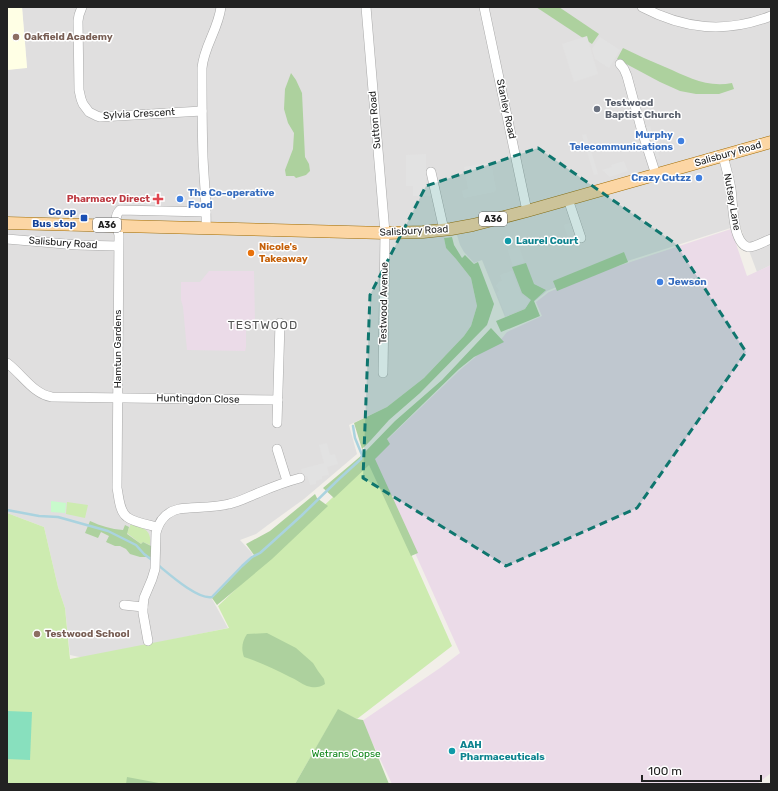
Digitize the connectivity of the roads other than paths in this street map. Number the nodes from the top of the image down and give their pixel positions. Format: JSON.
{"nodes":[{"id":1,"x":82,"y":7,"type":"edge"},
{"id":2,"x":220,"y":7,"type":"edge"},
{"id":3,"x":366,"y":7,"type":"edge"},
{"id":4,"x":484,"y":7,"type":"edge"},
{"id":5,"x":642,"y":7,"type":"edge"},
{"id":6,"x":771,"y":16,"type":"edge"},
{"id":7,"x":620,"y":64,"type":"dead end"},
{"id":8,"x":202,"y":111,"type":"junction"},
{"id":9,"x":771,"y":142,"type":"edge"},
{"id":10,"x":723,"y":156,"type":"junction"},
{"id":11,"x":431,"y":172,"type":"dead end"},
{"id":12,"x":656,"y":175,"type":"junction"},
{"id":13,"x":568,"y":199,"type":"junction"},
{"id":14,"x":527,"y":211,"type":"junction"},
{"id":15,"x":206,"y":212,"type":"junction"},
{"id":16,"x":7,"y":223,"type":"edge"},
{"id":17,"x":117,"y":226,"type":"junction"},
{"id":18,"x":206,"y":228,"type":"junction"},
{"id":19,"x":444,"y":230,"type":"junction"},
{"id":20,"x":385,"y":233,"type":"junction"},
{"id":21,"x":581,"y":238,"type":"dead end"},
{"id":22,"x":7,"y":239,"type":"edge"},
{"id":23,"x":771,"y":239,"type":"edge"},
{"id":24,"x":118,"y":246,"type":"junction"},
{"id":25,"x":280,"y":323,"type":"dead end"},
{"id":26,"x":7,"y":363,"type":"edge"},
{"id":27,"x":383,"y":374,"type":"dead end"},
{"id":28,"x":118,"y":398,"type":"junction"},
{"id":29,"x":278,"y":400,"type":"junction"},
{"id":30,"x":277,"y":423,"type":"dead end"},
{"id":31,"x":277,"y":449,"type":"dead end"},
{"id":32,"x":300,"y":478,"type":"dead end"},
{"id":33,"x":288,"y":481,"type":"junction"},
{"id":34,"x":157,"y":527,"type":"junction"},
{"id":35,"x":124,"y":606,"type":"dead end"},
{"id":36,"x":142,"y":607,"type":"junction"},
{"id":37,"x":148,"y":641,"type":"dead end"}],
"edges":[{"from":1,"to":8,"type":"street","name":"Sylvia Crescent"},
{"from":2,"to":8,"type":"street"},
{"from":3,"to":20,"type":"street","name":"Sutton Road"},
{"from":4,"to":14,"type":"street","name":"Stanley Road"},
{"from":5,"to":6,"type":"street"},
{"from":7,"to":12,"type":"street"},
{"from":8,"to":15,"type":"street"},
{"from":9,"to":10,"type":"main road","name":"Salisbury Road","number":"A36"},
{"from":10,"to":12,"type":"main road","name":"Salisbury Road","number":"A36"},
{"from":10,"to":23,"type":"street","name":"Nutsey Lane"},
{"from":11,"to":19,"type":"street"},
{"from":12,"to":13,"type":"main road","name":"Salisbury Road","number":"A36"},
{"from":13,"to":14,"type":"main road","name":"Salisbury Road","number":"A36"},
{"from":13,"to":21,"type":"street"},
{"from":14,"to":19,"type":"main road","name":"Salisbury Road","number":"A36"},
{"from":15,"to":17,"type":"street"},
{"from":15,"to":18,"type":"street"},
{"from":16,"to":17,"type":"main road","name":"Salisbury Road","number":"A36"},
{"from":17,"to":18,"type":"main road","name":"Salisbury Road","number":"A36"},
{"from":17,"to":24,"type":"street","name":"Hamtun Gardens"},
{"from":18,"to":20,"type":"main road","name":"Salisbury Road","number":"A36"},
{"from":19,"to":20,"type":"main road","name":"Salisbury Road","number":"A36"},
{"from":20,"to":27,"type":"street","name":"Testwood Avenue"},
{"from":22,"to":24,"type":"street","name":"Salisbury Road"},
{"from":24,"to":28,"type":"street","name":"Hamtun Gardens"},
{"from":25,"to":29,"type":"street"},
{"from":26,"to":28,"type":"street","name":"Huntingdon Close"},
{"from":28,"to":29,"type":"street","name":"Huntingdon Close"},
{"from":28,"to":34,"type":"street","name":"Hamtun Gardens"},
{"from":29,"to":30,"type":"street"},
{"from":31,"to":33,"type":"street"},
{"from":32,"to":33,"type":"street"},
{"from":33,"to":34,"type":"street"},
{"from":34,"to":36,"type":"street"},
{"from":35,"to":36,"type":"street"},
{"from":36,"to":37,"type":"street"}]}
